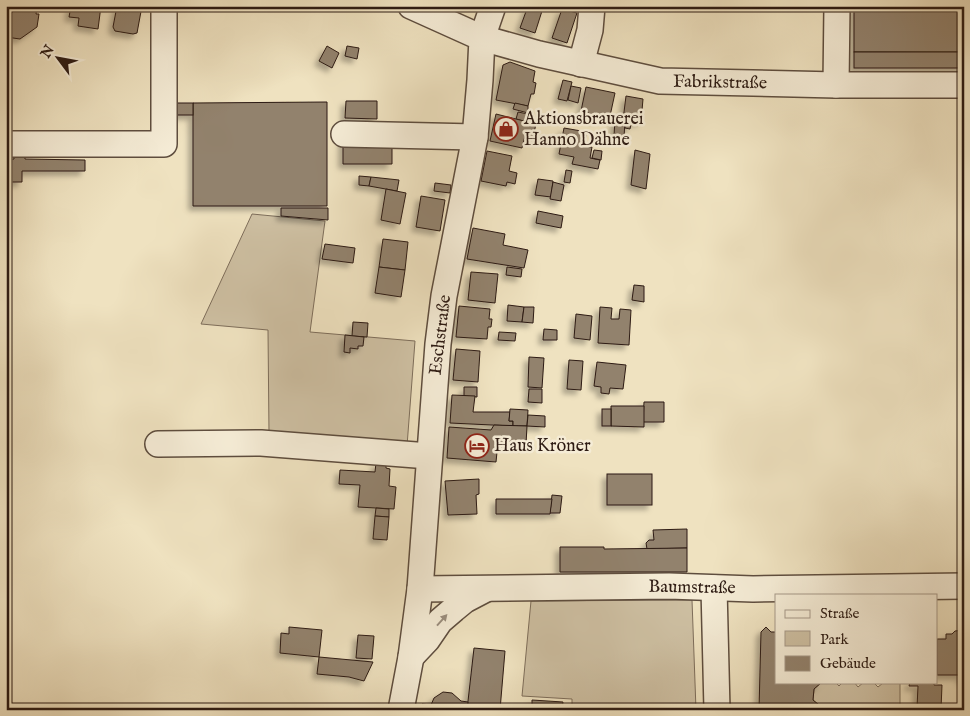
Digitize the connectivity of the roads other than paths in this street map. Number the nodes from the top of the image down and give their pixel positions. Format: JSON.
{"nodes":[{"id":1,"x":164,"y":6,"type":"edge"},
{"id":2,"x":411,"y":6,"type":"edge"},
{"id":3,"x":492,"y":6,"type":"edge"},
{"id":4,"x":592,"y":6,"type":"edge"},
{"id":5,"x":837,"y":6,"type":"edge"},
{"id":6,"x":482,"y":38,"type":"junction"},
{"id":7,"x":581,"y":64,"type":"junction"},
{"id":8,"x":836,"y":85,"type":"junction"},
{"id":9,"x":964,"y":85,"type":"edge"},
{"id":10,"x":344,"y":134,"type":"dead end"},
{"id":11,"x":475,"y":136,"type":"junction"},
{"id":12,"x":6,"y":144,"type":"edge"},
{"id":13,"x":158,"y":444,"type":"dead end"},
{"id":14,"x":429,"y":456,"type":"junction"},
{"id":15,"x":964,"y":586,"type":"edge"},
{"id":16,"x":489,"y":587,"type":"junction"},
{"id":17,"x":714,"y":588,"type":"junction"},
{"id":18,"x":420,"y":589,"type":"junction"},
{"id":19,"x":411,"y":657,"type":"junction"},
{"id":20,"x":401,"y":710,"type":"edge"},
{"id":21,"x":717,"y":710,"type":"edge"}],
"edges":[{"from":1,"to":12,"type":"street"},
{"from":2,"to":6,"type":"street"},
{"from":3,"to":6,"type":"street","name":"Eschstraße"},
{"from":4,"to":7,"type":"street"},
{"from":5,"to":8,"type":"street"},
{"from":6,"to":7,"type":"street","name":"Fabrikstraße"},
{"from":6,"to":11,"type":"street","name":"Eschstraße"},
{"from":7,"to":8,"type":"street","name":"Fabrikstraße"},
{"from":8,"to":9,"type":"street","name":"Fabrikstraße"},
{"from":10,"to":11,"type":"street"},
{"from":11,"to":14,"type":"street","name":"Eschstraße"},
{"from":13,"to":14,"type":"street"},
{"from":14,"to":18,"type":"street","name":"Eschstraße"},
{"from":15,"to":17,"type":"street","name":"Baumstraße"},
{"from":16,"to":17,"type":"street","name":"Baumstraße"},
{"from":16,"to":18,"type":"street","name":"Baumstraße"},
{"from":19,"to":16,"type":"street","one_way":true},
{"from":17,"to":21,"type":"street"},
{"from":18,"to":19,"type":"street","name":"Eschstraße"},
{"from":19,"to":20,"type":"street","name":"Eschstraße"}]}
